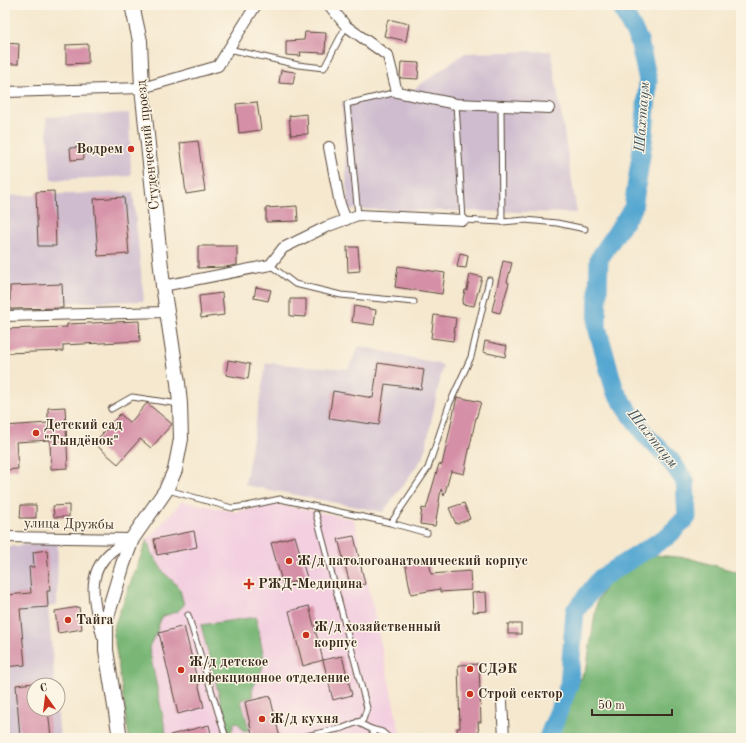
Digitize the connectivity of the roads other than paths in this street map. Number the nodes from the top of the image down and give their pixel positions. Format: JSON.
{"nodes":[{"id":1,"x":132,"y":5,"type":"edge"},
{"id":2,"x":256,"y":5,"type":"edge"},
{"id":3,"x":329,"y":5,"type":"edge"},
{"id":4,"x":346,"y":26,"type":"junction"},
{"id":5,"x":229,"y":49,"type":"junction"},
{"id":6,"x":142,"y":88,"type":"junction"},
{"id":7,"x":5,"y":92,"type":"edge"},
{"id":8,"x":397,"y":92,"type":"junction"},
{"id":9,"x":456,"y":104,"type":"junction"},
{"id":10,"x":501,"y":106,"type":"junction"},
{"id":11,"x":549,"y":108,"type":"dead end"},
{"id":12,"x":329,"y":147,"type":"dead end"},
{"id":13,"x":358,"y":215,"type":"junction"},
{"id":14,"x":346,"y":220,"type":"junction"},
{"id":15,"x":463,"y":220,"type":"junction"},
{"id":16,"x":502,"y":222,"type":"junction"},
{"id":17,"x":585,"y":229,"type":"dead end"},
{"id":18,"x":270,"y":265,"type":"junction"},
{"id":19,"x":490,"y":280,"type":"dead end"},
{"id":20,"x":163,"y":286,"type":"junction"},
{"id":21,"x":414,"y":302,"type":"dead end"},
{"id":22,"x":167,"y":312,"type":"junction"},
{"id":23,"x":5,"y":316,"type":"edge"},
{"id":24,"x":180,"y":404,"type":"junction"},
{"id":25,"x":111,"y":409,"type":"dead end"},
{"id":26,"x":166,"y":490,"type":"junction"},
{"id":27,"x":316,"y":514,"type":"dead end"},
{"id":28,"x":392,"y":522,"type":"junction"},
{"id":29,"x":427,"y":533,"type":"dead end"},
{"id":30,"x":5,"y":537,"type":"edge"},
{"id":31,"x":132,"y":540,"type":"junction"},
{"id":32,"x":188,"y":615,"type":"dead end"},
{"id":33,"x":106,"y":650,"type":"junction"},
{"id":34,"x":502,"y":702,"type":"dead end"},
{"id":35,"x":357,"y":722,"type":"junction"},
{"id":36,"x":371,"y":729,"type":"junction"},
{"id":37,"x":120,"y":738,"type":"edge"},
{"id":38,"x":226,"y":738,"type":"edge"},
{"id":39,"x":297,"y":738,"type":"edge"},
{"id":40,"x":375,"y":738,"type":"edge"},
{"id":41,"x":389,"y":738,"type":"edge"},
{"id":42,"x":504,"y":738,"type":"edge"}],
"edges":[{"from":1,"to":6,"type":"street","name":"Студенческий проезд"},
{"from":2,"to":5,"type":"street"},
{"from":3,"to":4,"type":"street"},
{"from":4,"to":5,"type":"lane"},
{"from":4,"to":8,"type":"street"},
{"from":5,"to":6,"type":"street"},
{"from":6,"to":7,"type":"street"},
{"from":6,"to":20,"type":"street","name":"Студенческий проезд"},
{"from":8,"to":9,"type":"street"},
{"from":8,"to":13,"type":"lane"},
{"from":9,"to":10,"type":"street"},
{"from":9,"to":15,"type":"lane"},
{"from":10,"to":11,"type":"street"},
{"from":10,"to":16,"type":"lane"},
{"from":12,"to":14,"type":"street"},
{"from":13,"to":14,"type":"street"},
{"from":13,"to":15,"type":"street"},
{"from":14,"to":18,"type":"street"},
{"from":15,"to":16,"type":"lane"},
{"from":16,"to":17,"type":"lane"},
{"from":18,"to":20,"type":"street"},
{"from":18,"to":21,"type":"lane"},
{"from":19,"to":28,"type":"lane"},
{"from":20,"to":22,"type":"street","name":"Студенческий проезд"},
{"from":22,"to":23,"type":"street"},
{"from":22,"to":24,"type":"street","name":"Студенческий проезд"},
{"from":24,"to":25,"type":"lane"},
{"from":24,"to":26,"type":"street","name":"Студенческий проезд"},
{"from":26,"to":28,"type":"lane"},
{"from":26,"to":31,"type":"street","name":"Студенческий проезд"},
{"from":27,"to":35,"type":"lane"},
{"from":28,"to":29,"type":"lane"},
{"from":30,"to":31,"type":"street","name":"улица Дружбы"},
{"from":31,"to":33,"type":"street","name":"Студенческий проезд"},
{"from":31,"to":33,"type":"street"},
{"from":32,"to":38,"type":"lane"},
{"from":33,"to":37,"type":"street","name":"Студенческий проезд"},
{"from":34,"to":42,"type":"street"},
{"from":35,"to":36,"type":"lane"},
{"from":35,"to":39,"type":"lane"},
{"from":36,"to":40,"type":"lane"},
{"from":36,"to":41,"type":"lane"}]}
